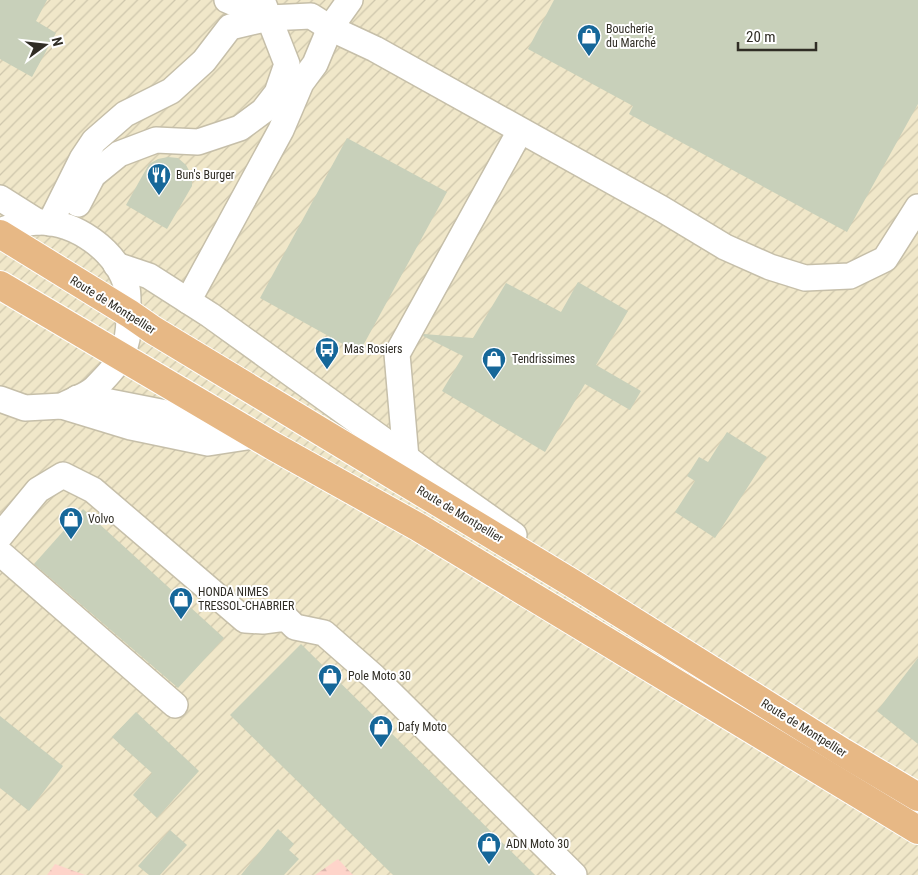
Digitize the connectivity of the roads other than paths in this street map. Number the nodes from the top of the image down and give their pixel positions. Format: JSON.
{"nodes":[{"id":1,"x":227,"y":0,"type":"edge"},
{"id":2,"x":350,"y":0,"type":"edge"},
{"id":3,"x":265,"y":9,"type":"edge"},
{"id":4,"x":330,"y":28,"type":"junction"},
{"id":5,"x":520,"y":131,"type":"junction"},
{"id":6,"x":0,"y":198,"type":"edge"},
{"id":7,"x":918,"y":207,"type":"edge"},
{"id":8,"x":52,"y":224,"type":"junction"},
{"id":9,"x":0,"y":232,"type":"edge"},
{"id":10,"x":116,"y":265,"type":"junction"},
{"id":11,"x":0,"y":286,"type":"edge"},
{"id":12,"x":188,"y":301,"type":"junction"},
{"id":13,"x":130,"y":314,"type":"junction"},
{"id":14,"x":121,"y":357,"type":"junction"},
{"id":15,"x":0,"y":399,"type":"edge"},
{"id":16,"x":69,"y":402,"type":"junction"},
{"id":17,"x":273,"y":446,"type":"junction"},
{"id":18,"x":406,"y":458,"type":"junction"},
{"id":19,"x":0,"y":536,"type":"edge"},
{"id":20,"x":0,"y":553,"type":"edge"},
{"id":21,"x":572,"y":583,"type":"junction"},
{"id":22,"x":175,"y":705,"type":"dead end"},
{"id":23,"x":918,"y":797,"type":"edge"},
{"id":24,"x":918,"y":830,"type":"edge"},
{"id":25,"x":574,"y":875,"type":"edge"}],
"edges":[{"from":1,"to":3,"type":"street"},
{"from":2,"to":4,"type":"street"},
{"from":3,"to":4,"type":"street"},
{"from":3,"to":8,"type":"street"},
{"from":3,"to":8,"type":"street"},
{"from":4,"to":5,"type":"street"},
{"from":4,"to":12,"type":"street"},
{"from":5,"to":7,"type":"street"},
{"from":5,"to":18,"type":"street"},
{"from":6,"to":8,"type":"street"},
{"from":8,"to":9,"type":"street"},
{"from":8,"to":10,"type":"street"},
{"from":9,"to":13,"type":"main road","name":"Route de Montpellier"},
{"from":10,"to":12,"type":"street"},
{"from":10,"to":13,"type":"street"},
{"from":11,"to":14,"type":"main road"},
{"from":12,"to":18,"type":"street"},
{"from":13,"to":14,"type":"street"},
{"from":13,"to":21,"type":"main road","name":"Route de Montpellier"},
{"from":14,"to":16,"type":"street"},
{"from":14,"to":17,"type":"main road"},
{"from":15,"to":16,"type":"street"},
{"from":16,"to":17,"type":"street"},
{"from":17,"to":24,"type":"main road"},
{"from":18,"to":21,"type":"street"},
{"from":19,"to":25,"type":"street"},
{"from":20,"to":22,"type":"street"},
{"from":21,"to":23,"type":"main road","name":"Route de Montpellier"}]}
